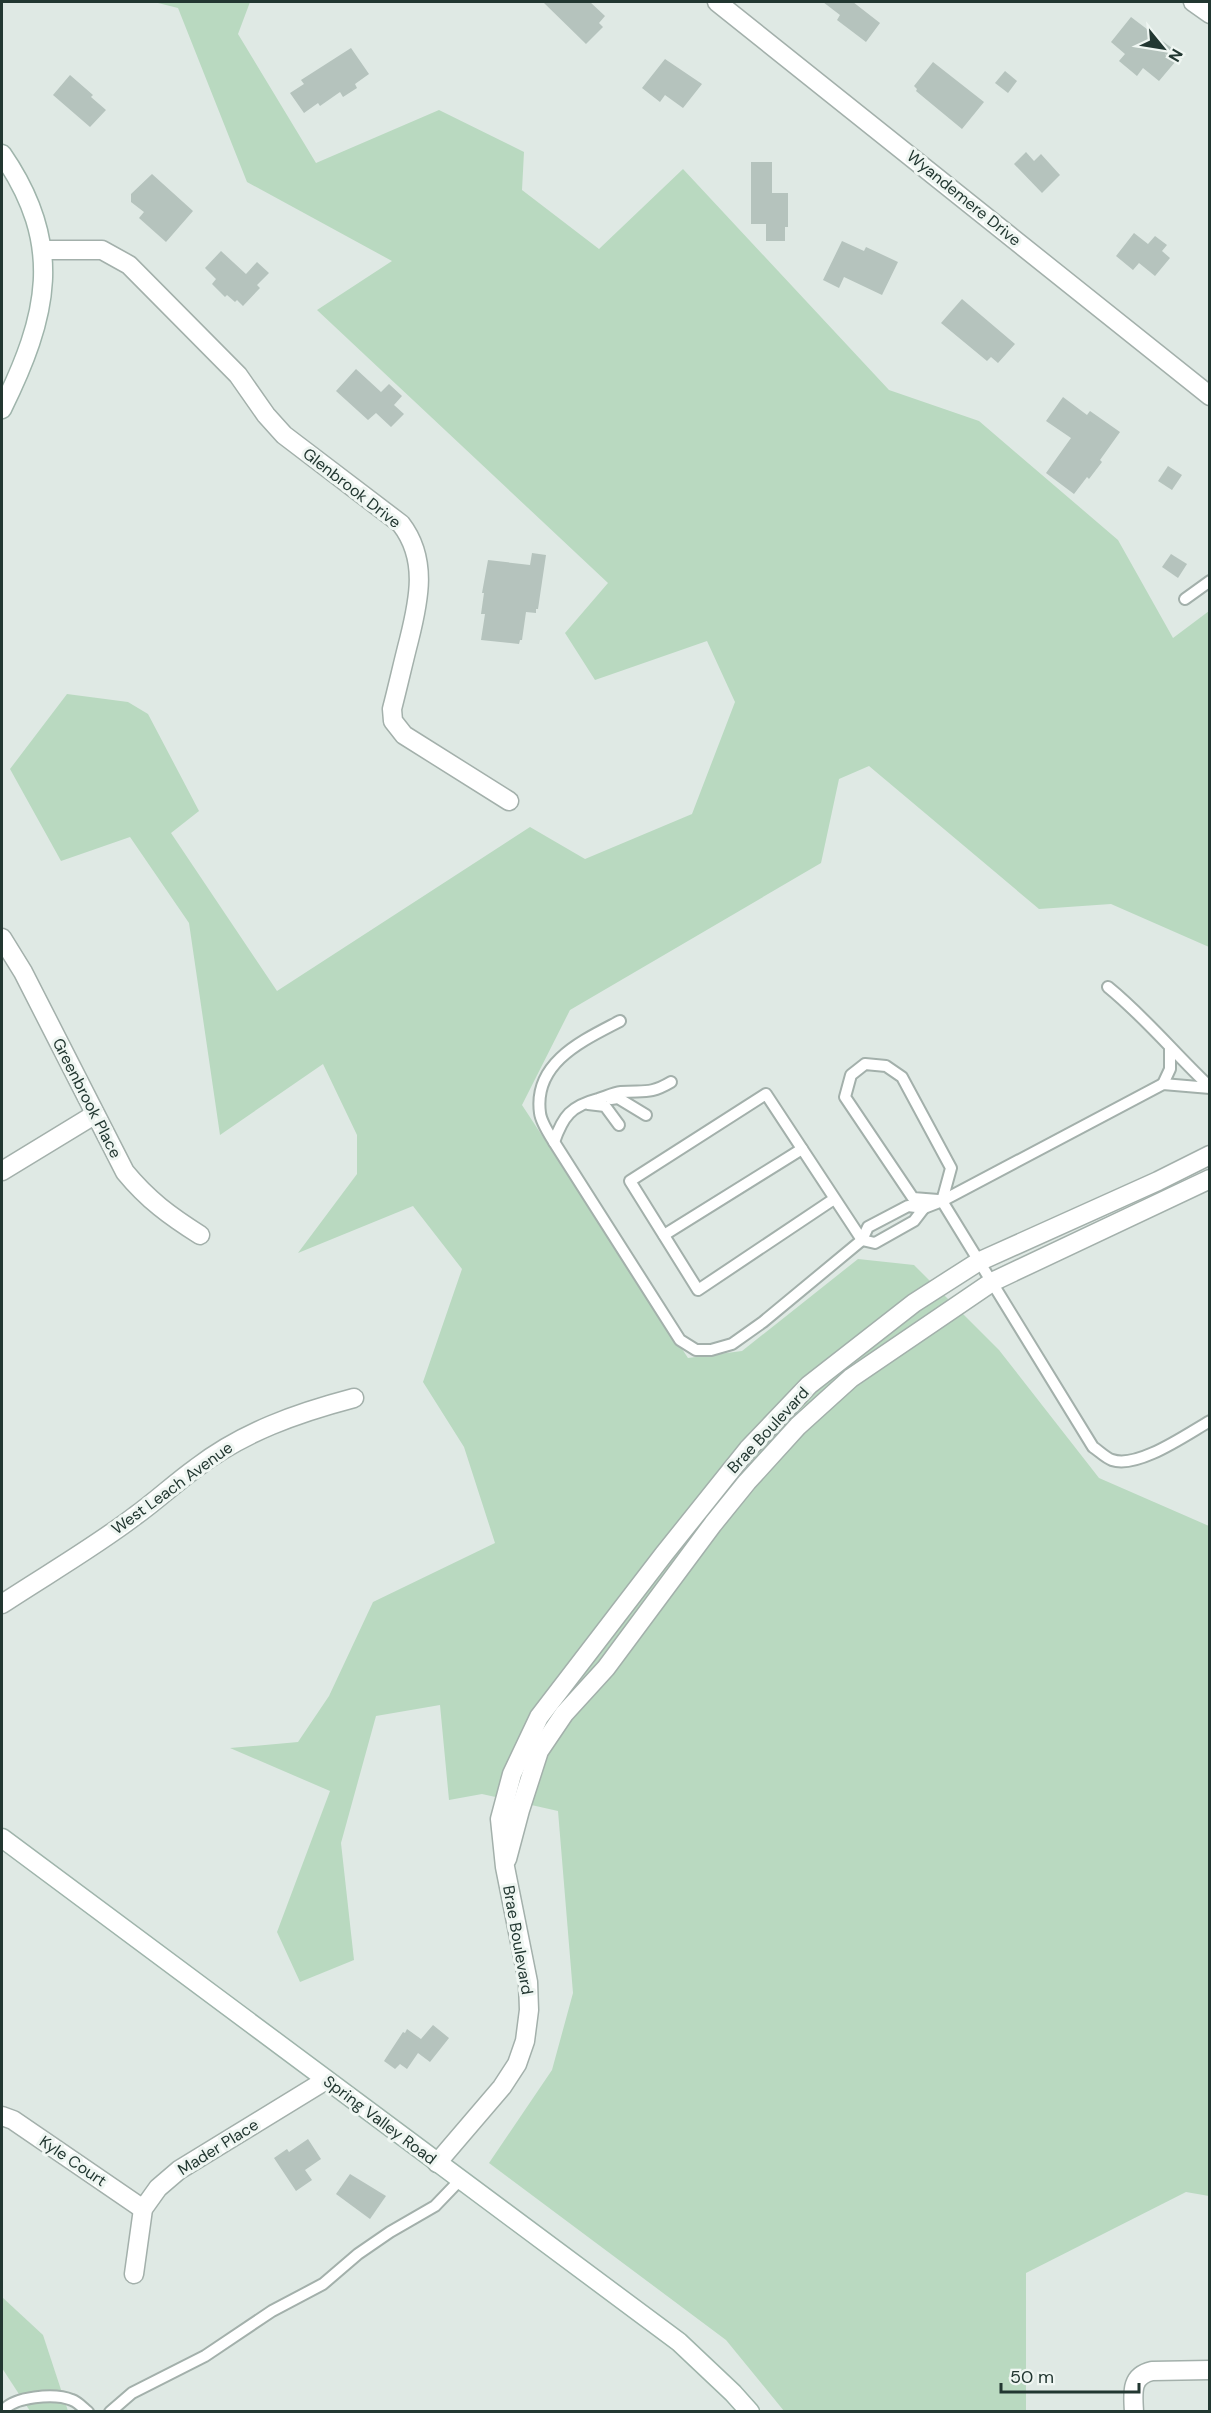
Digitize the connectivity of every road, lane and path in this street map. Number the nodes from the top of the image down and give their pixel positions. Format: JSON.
{"nodes":[{"id":1,"x":717,"y":2,"type":"edge"},
{"id":2,"x":1193,"y":2,"type":"edge"},
{"id":3,"x":1209,"y":14,"type":"edge"},
{"id":4,"x":2,"y":154,"type":"edge"},
{"id":5,"x":43,"y":250,"type":"junction"},
{"id":6,"x":1209,"y":396,"type":"edge"},
{"id":7,"x":2,"y":409,"type":"edge"},
{"id":8,"x":1209,"y":581,"type":"edge"},
{"id":9,"x":1185,"y":599,"type":"dead end"},
{"id":10,"x":509,"y":801,"type":"dead end"},
{"id":11,"x":2,"y":938,"type":"edge"},
{"id":12,"x":1108,"y":987,"type":"dead end"},
{"id":13,"x":620,"y":1021,"type":"dead end"},
{"id":14,"x":1170,"y":1049,"type":"junction"},
{"id":15,"x":671,"y":1082,"type":"dead end"},
{"id":16,"x":1163,"y":1084,"type":"junction"},
{"id":17,"x":1209,"y":1088,"type":"edge"},
{"id":18,"x":581,"y":1103,"type":"junction"},
{"id":19,"x":94,"y":1115,"type":"junction"},
{"id":20,"x":646,"y":1115,"type":"dead end"},
{"id":21,"x":619,"y":1125,"type":"dead end"},
{"id":22,"x":554,"y":1142,"type":"junction"},
{"id":23,"x":802,"y":1149,"type":"junction"},
{"id":24,"x":1209,"y":1155,"type":"edge"},
{"id":25,"x":2,"y":1171,"type":"edge"},
{"id":26,"x":1209,"y":1179,"type":"edge"},
{"id":27,"x":834,"y":1199,"type":"junction"},
{"id":28,"x":942,"y":1201,"type":"junction"},
{"id":29,"x":924,"y":1208,"type":"junction"},
{"id":30,"x":200,"y":1235,"type":"dead end"},
{"id":31,"x":664,"y":1235,"type":"junction"},
{"id":32,"x":862,"y":1240,"type":"junction"},
{"id":33,"x":978,"y":1262,"type":"junction"},
{"id":34,"x":992,"y":1282,"type":"junction"},
{"id":35,"x":354,"y":1398,"type":"dead end"},
{"id":36,"x":1209,"y":1421,"type":"edge"},
{"id":37,"x":2,"y":1604,"type":"edge"},
{"id":38,"x":2,"y":1838,"type":"edge"},
{"id":39,"x":505,"y":1867,"type":"junction"},
{"id":40,"x":326,"y":2080,"type":"junction"},
{"id":41,"x":2,"y":2116,"type":"edge"},
{"id":42,"x":437,"y":2163,"type":"junction"},
{"id":43,"x":460,"y":2180,"type":"junction"},
{"id":44,"x":143,"y":2209,"type":"junction"},
{"id":45,"x":134,"y":2274,"type":"dead end"},
{"id":46,"x":1209,"y":2370,"type":"edge"},
{"id":47,"x":2,"y":2412,"type":"edge"},
{"id":48,"x":88,"y":2412,"type":"edge"},
{"id":49,"x":110,"y":2412,"type":"edge"},
{"id":50,"x":750,"y":2412,"type":"edge"},
{"id":51,"x":1134,"y":2412,"type":"edge"}],
"edges":[{"from":1,"to":6,"type":"street","name":"Wyandemere Drive"},
{"from":2,"to":3,"type":"street"},
{"from":4,"to":5,"type":"street"},
{"from":5,"to":7,"type":"street"},
{"from":5,"to":10,"type":"street","name":"Glenbrook Drive"},
{"from":8,"to":9,"type":"lane"},
{"from":11,"to":19,"type":"street","name":"Greenbrook Place"},
{"from":12,"to":14,"type":"lane"},
{"from":13,"to":22,"type":"lane"},
{"from":14,"to":16,"type":"lane"},
{"from":14,"to":17,"type":"lane"},
{"from":15,"to":18,"type":"lane"},
{"from":16,"to":17,"type":"lane"},
{"from":16,"to":28,"type":"lane"},
{"from":18,"to":20,"type":"lane"},
{"from":18,"to":21,"type":"lane"},
{"from":18,"to":22,"type":"lane"},
{"from":19,"to":25,"type":"street"},
{"from":19,"to":30,"type":"street","name":"Greenbrook Place"},
{"from":22,"to":32,"type":"lane"},
{"from":23,"to":27,"type":"lane"},
{"from":23,"to":31,"type":"lane"},
{"from":23,"to":31,"type":"lane"},
{"from":24,"to":33,"type":"street","name":"Brae Boulevard"},
{"from":26,"to":34,"type":"street","name":"Brae Boulevard"},
{"from":27,"to":31,"type":"lane"},
{"from":27,"to":32,"type":"lane"},
{"from":28,"to":28,"type":"lane"},
{"from":28,"to":29,"type":"lane"},
{"from":28,"to":33,"type":"lane"},
{"from":29,"to":32,"type":"lane"},
{"from":29,"to":32,"type":"lane"},
{"from":33,"to":34,"type":"lane"},
{"from":33,"to":39,"type":"street","name":"Brae Boulevard"},
{"from":34,"to":36,"type":"lane"},
{"from":34,"to":39,"type":"street","name":"Brae Boulevard"},
{"from":35,"to":37,"type":"street","name":"West Leach Avenue"},
{"from":38,"to":40,"type":"street","name":"Spring Valley Road"},
{"from":39,"to":42,"type":"street","name":"Brae Boulevard"},
{"from":40,"to":42,"type":"street","name":"Spring Valley Road"},
{"from":40,"to":44,"type":"street","name":"Mader Place"},
{"from":41,"to":44,"type":"street","name":"Kyle Court"},
{"from":42,"to":43,"type":"street","name":"Spring Valley Road"},
{"from":43,"to":49,"type":"lane"},
{"from":43,"to":50,"type":"street","name":"Spring Valley Road"},
{"from":44,"to":45,"type":"street","name":"Mader Place"},
{"from":46,"to":51,"type":"street"},
{"from":47,"to":48,"type":"lane"}]}
